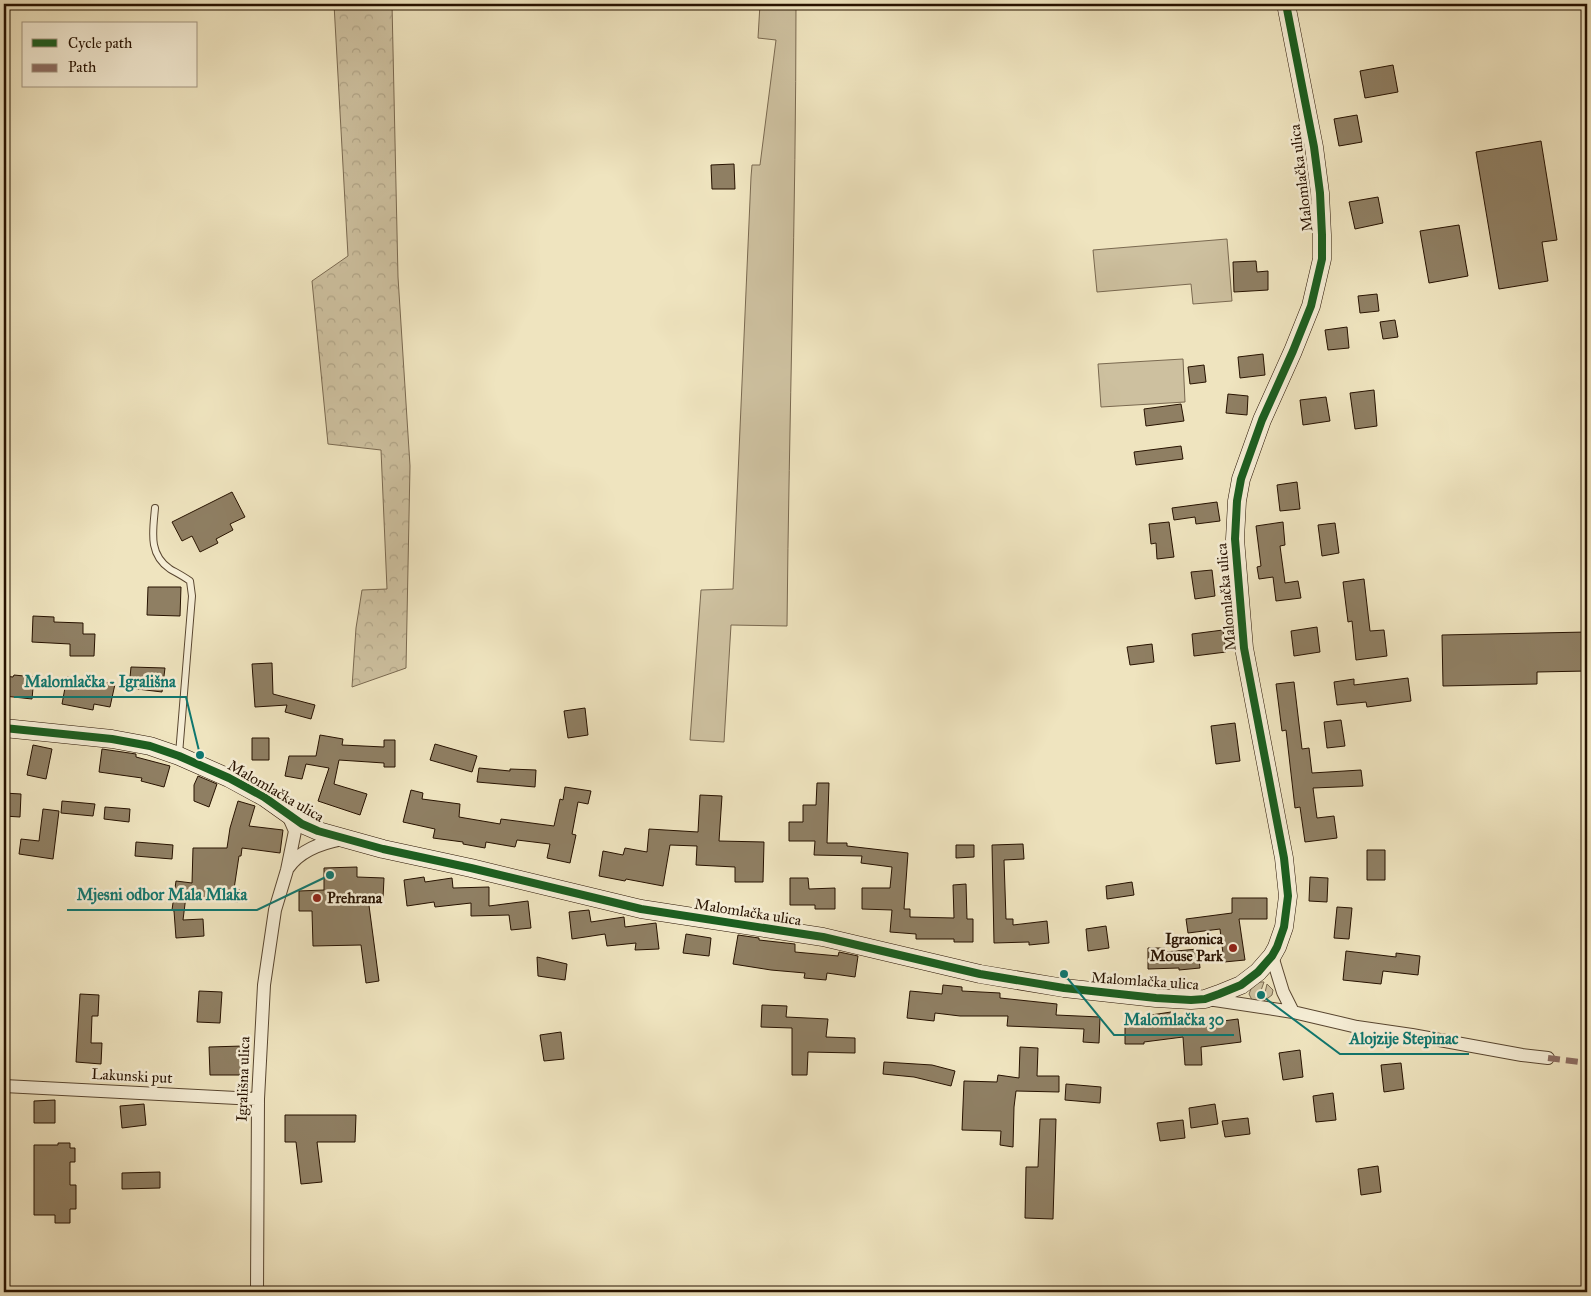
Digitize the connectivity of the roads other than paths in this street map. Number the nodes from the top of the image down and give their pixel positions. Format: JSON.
{"nodes":[{"id":1,"x":1286,"y":4,"type":"edge"},
{"id":2,"x":155,"y":508,"type":"dead end"},
{"id":3,"x":4,"y":728,"type":"edge"},
{"id":4,"x":179,"y":756,"type":"junction"},
{"id":5,"x":287,"y":814,"type":"junction"},
{"id":6,"x":342,"y":838,"type":"junction"},
{"id":7,"x":287,"y":870,"type":"junction"},
{"id":8,"x":1272,"y":956,"type":"junction"},
{"id":9,"x":1205,"y":998,"type":"junction"},
{"id":10,"x":1294,"y":1012,"type":"junction"},
{"id":11,"x":1548,"y":1058,"type":"dead end"},
{"id":12,"x":4,"y":1086,"type":"edge"},
{"id":13,"x":258,"y":1099,"type":"junction"},
{"id":14,"x":257,"y":1292,"type":"edge"}],
"edges":[{"from":1,"to":8,"type":"street","name":"Malomlačka ulica"},
{"from":2,"to":4,"type":"lane"},
{"from":3,"to":4,"type":"street","name":"Malomlačka ulica"},
{"from":4,"to":5,"type":"street","name":"Malomlačka ulica"},
{"from":5,"to":6,"type":"street","name":"Malomlačka ulica"},
{"from":5,"to":7,"type":"street","name":"Igrališna ulica"},
{"from":6,"to":7,"type":"street","name":"Igrališna ulica"},
{"from":6,"to":9,"type":"street","name":"Malomlačka ulica"},
{"from":7,"to":13,"type":"street","name":"Igrališna ulica"},
{"from":8,"to":9,"type":"street","name":"Malomlačka ulica"},
{"from":8,"to":10,"type":"street"},
{"from":9,"to":10,"type":"street","name":"Malomlačka ulica"},
{"from":10,"to":11,"type":"street","name":"Malomlačka ulica"},
{"from":12,"to":13,"type":"street","name":"Lakunski put"},
{"from":13,"to":14,"type":"street","name":"Igrališna ulica"}]}
